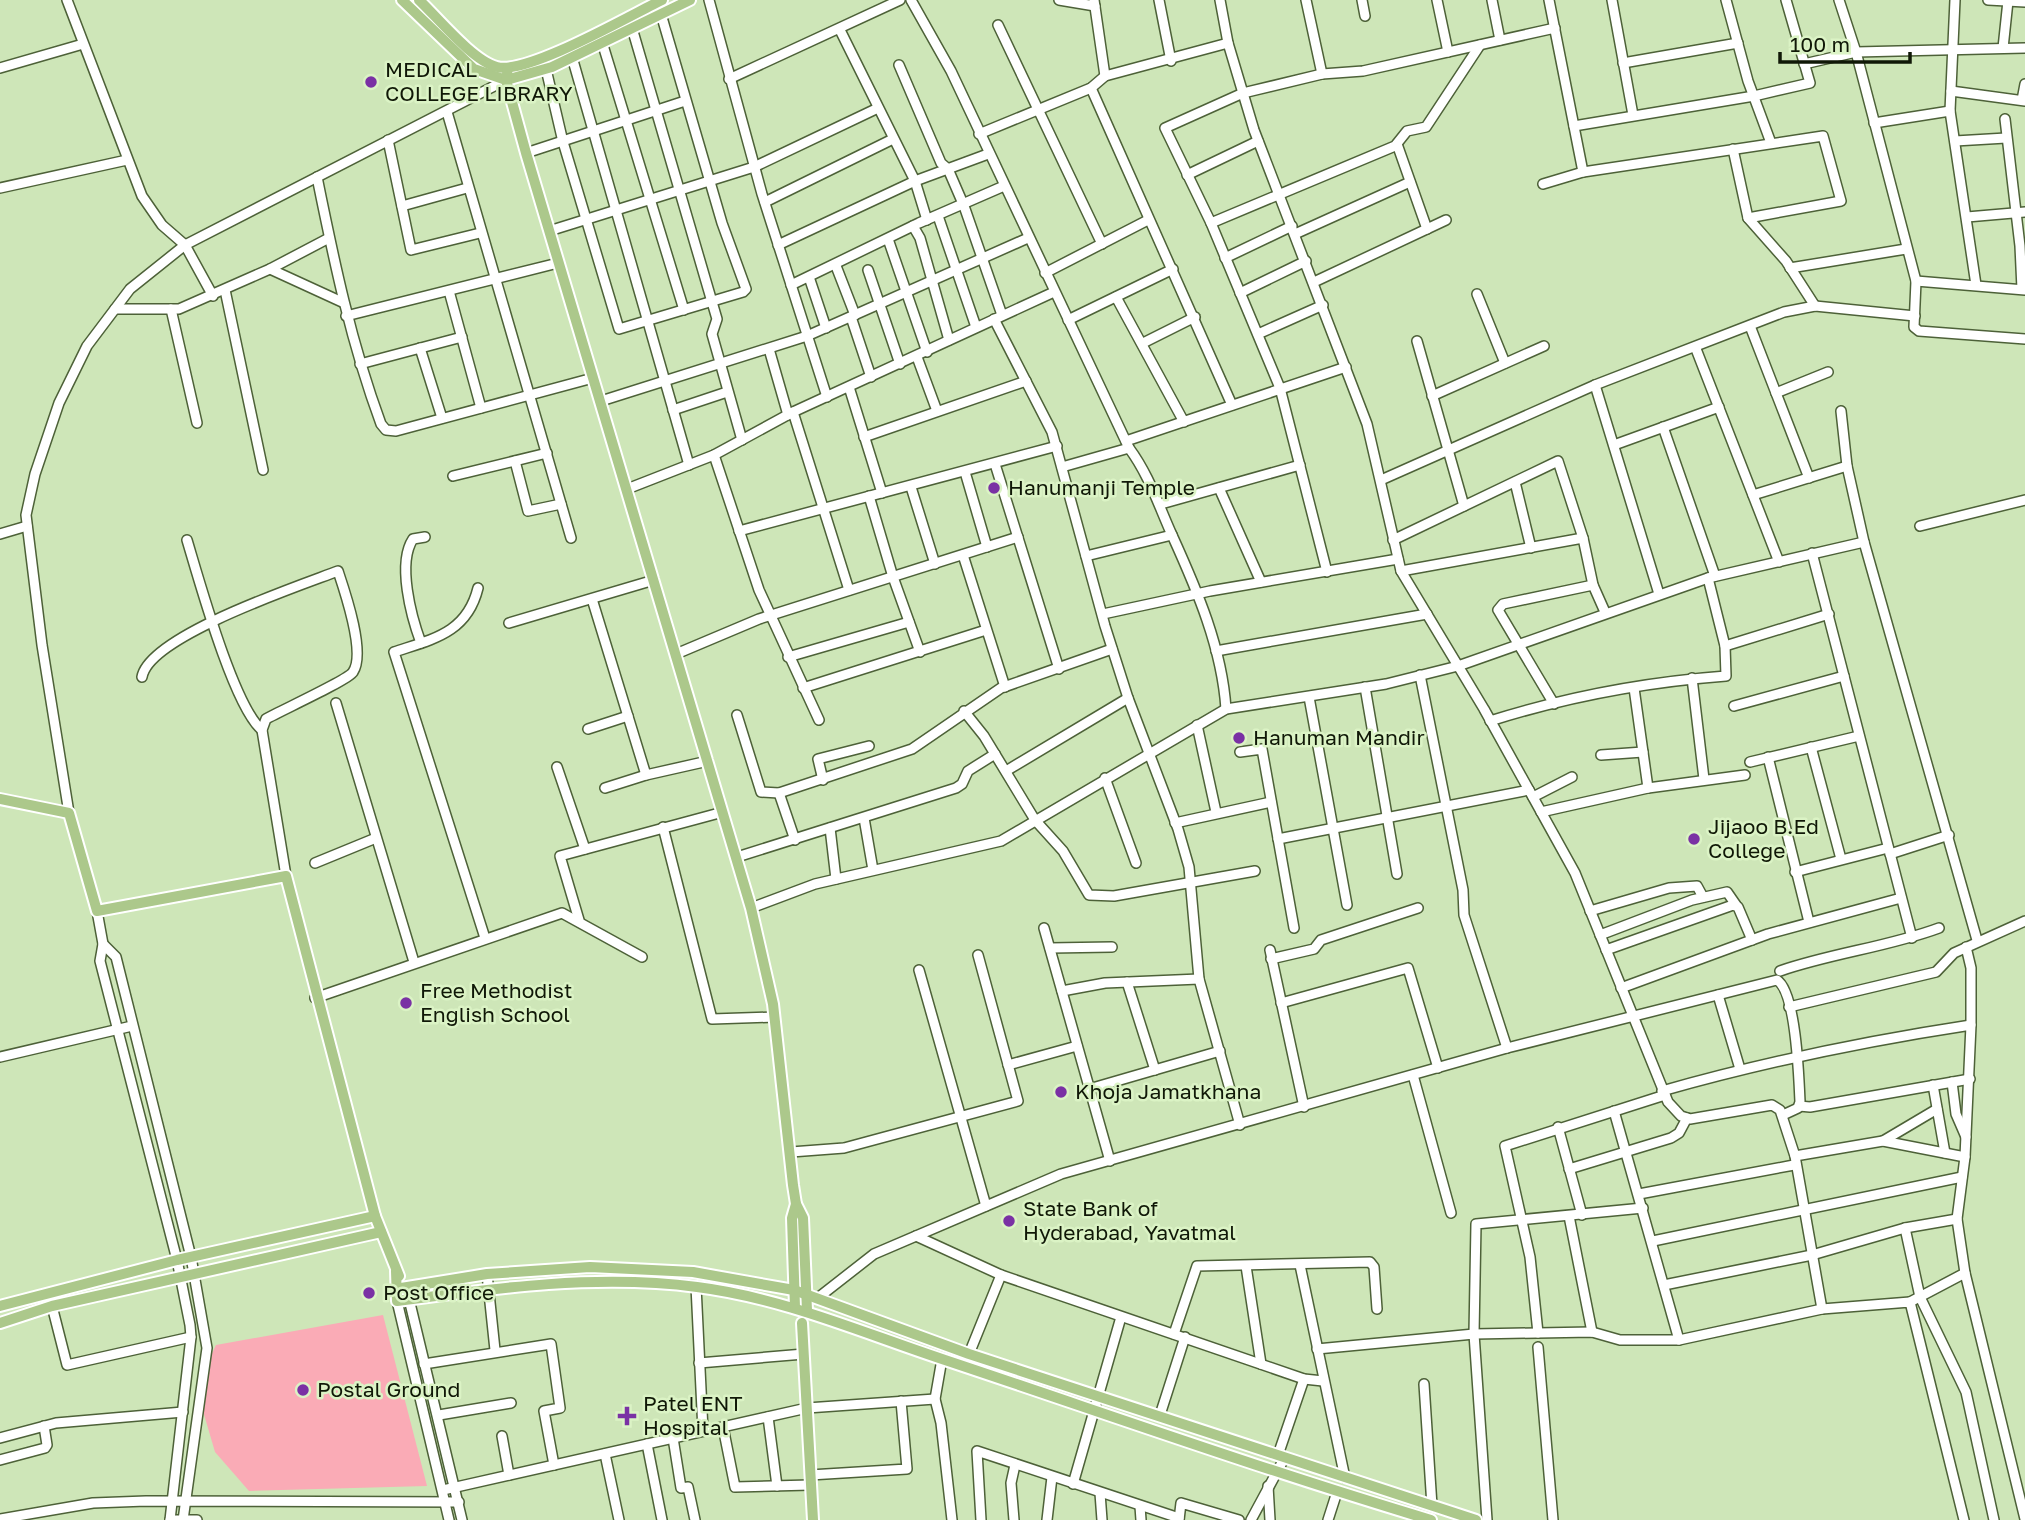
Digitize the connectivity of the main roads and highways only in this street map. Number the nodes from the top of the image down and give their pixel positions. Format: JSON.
{"nodes":[{"id":1,"x":402,"y":0,"type":"edge"},
{"id":2,"x":419,"y":0,"type":"edge"},
{"id":3,"x":662,"y":0,"type":"edge"},
{"id":4,"x":690,"y":0,"type":"edge"},
{"id":5,"x":508,"y":68,"type":"junction"},
{"id":6,"x":506,"y":80,"type":"junction"},
{"id":7,"x":0,"y":799,"type":"edge"},
{"id":8,"x":796,"y":1204,"type":"junction"},
{"id":9,"x":375,"y":1216,"type":"junction"},
{"id":10,"x":381,"y":1232,"type":"junction"},
{"id":11,"x":396,"y":1271,"type":"junction"},
{"id":12,"x":407,"y":1287,"type":"junction"},
{"id":13,"x":395,"y":1289,"type":"junction"},
{"id":14,"x":794,"y":1290,"type":"junction"},
{"id":15,"x":807,"y":1293,"type":"junction"},
{"id":16,"x":409,"y":1300,"type":"junction"},
{"id":17,"x":0,"y":1306,"type":"edge"},
{"id":18,"x":795,"y":1307,"type":"junction"},
{"id":19,"x":807,"y":1310,"type":"junction"},
{"id":20,"x":0,"y":1323,"type":"edge"},
{"id":21,"x":802,"y":1323,"type":"road end"},
{"id":22,"x":813,"y":1520,"type":"edge"},
{"id":23,"x":1431,"y":1520,"type":"edge"},
{"id":24,"x":1476,"y":1520,"type":"edge"}],
"edges":[{"from":1,"to":6,"type":"main road"},
{"from":2,"to":5,"type":"main road"},
{"from":3,"to":5,"type":"main road"},
{"from":4,"to":6,"type":"main road"},
{"from":5,"to":6,"type":"main road"},
{"from":6,"to":8,"type":"main road"},
{"from":7,"to":9,"type":"main road"},
{"from":8,"to":14,"type":"main road"},
{"from":8,"to":15,"type":"main road"},
{"from":9,"to":10,"type":"main road"},
{"from":9,"to":17,"type":"main road"},
{"from":10,"to":11,"type":"main road"},
{"from":10,"to":20,"type":"main road"},
{"from":11,"to":12,"type":"main road"},
{"from":11,"to":13,"type":"main road"},
{"from":12,"to":13,"type":"main road"},
{"from":12,"to":14,"type":"main road"},
{"from":12,"to":16,"type":"main road"},
{"from":13,"to":16,"type":"main road"},
{"from":14,"to":15,"type":"main road"},
{"from":14,"to":18,"type":"main road"},
{"from":15,"to":19,"type":"main road"},
{"from":15,"to":24,"type":"main road"},
{"from":16,"to":18,"type":"main road"},
{"from":18,"to":19,"type":"main road"},
{"from":19,"to":23,"type":"main road"},
{"from":21,"to":22,"type":"main road"}]}
